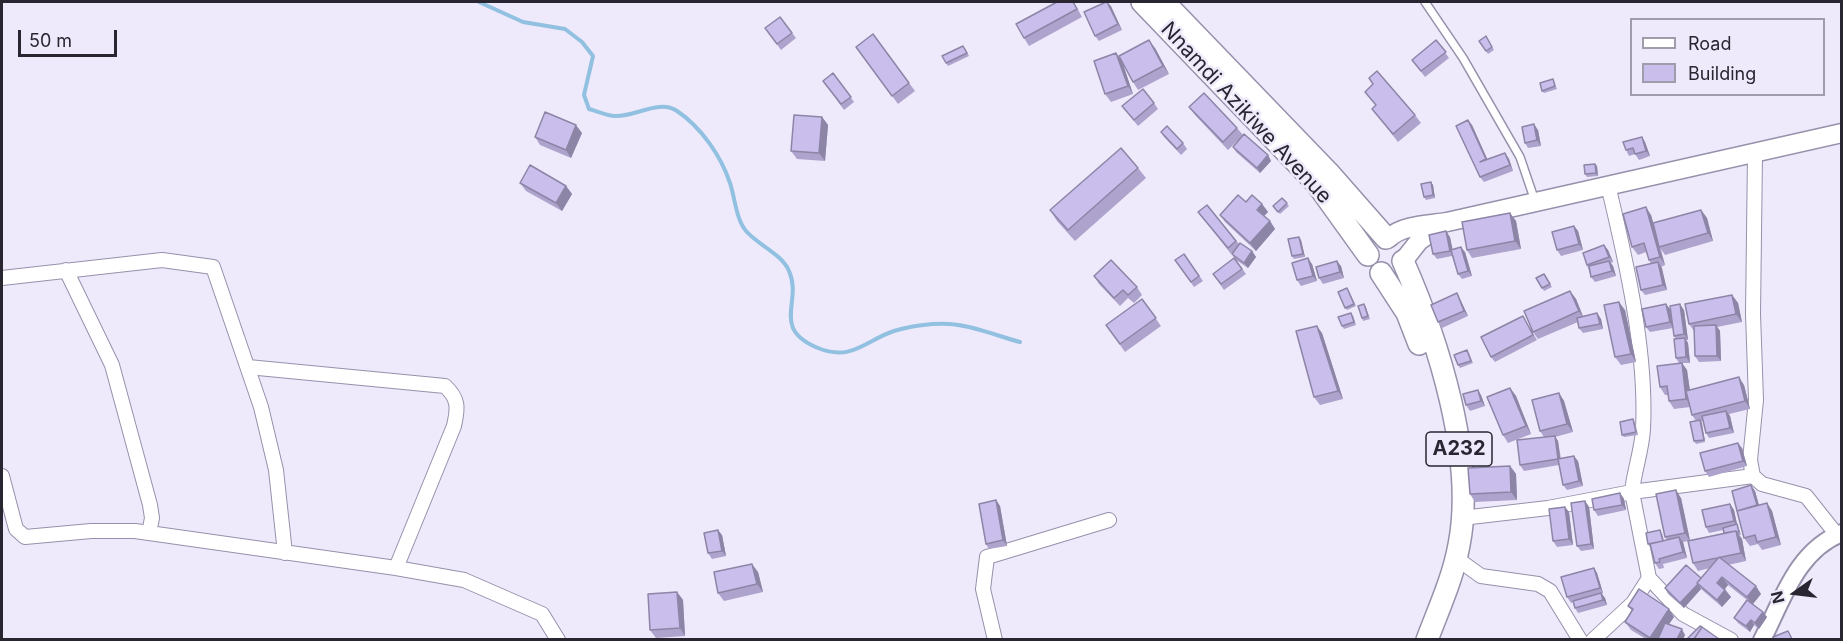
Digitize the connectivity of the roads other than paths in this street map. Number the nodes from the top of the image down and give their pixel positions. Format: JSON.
{"nodes":[{"id":1,"x":1142,"y":2,"type":"edge"},
{"id":2,"x":1164,"y":2,"type":"edge"},
{"id":3,"x":1425,"y":2,"type":"edge"},
{"id":4,"x":1842,"y":133,"type":"edge"},
{"id":5,"x":1755,"y":154,"type":"junction"},
{"id":6,"x":1608,"y":185,"type":"junction"},
{"id":7,"x":1535,"y":201,"type":"junction"},
{"id":8,"x":1447,"y":222,"type":"junction"},
{"id":9,"x":1388,"y":238,"type":"junction"},
{"id":10,"x":1368,"y":255,"type":"junction"},
{"id":11,"x":1403,"y":261,"type":"junction"},
{"id":12,"x":66,"y":270,"type":"junction"},
{"id":13,"x":1381,"y":273,"type":"junction"},
{"id":14,"x":2,"y":278,"type":"edge"},
{"id":15,"x":248,"y":367,"type":"junction"},
{"id":16,"x":2,"y":476,"type":"edge"},
{"id":17,"x":1753,"y":476,"type":"junction"},
{"id":18,"x":1632,"y":492,"type":"junction"},
{"id":19,"x":1462,"y":518,"type":"junction"},
{"id":20,"x":1109,"y":520,"type":"dead end"},
{"id":21,"x":149,"y":533,"type":"junction"},
{"id":22,"x":1840,"y":534,"type":"edge"},
{"id":23,"x":285,"y":554,"type":"junction"},
{"id":24,"x":1456,"y":558,"type":"junction"},
{"id":25,"x":396,"y":568,"type":"junction"},
{"id":26,"x":1649,"y":578,"type":"junction"},
{"id":27,"x":558,"y":639,"type":"edge"},
{"id":28,"x":995,"y":639,"type":"edge"},
{"id":29,"x":1413,"y":639,"type":"edge"},
{"id":30,"x":1427,"y":639,"type":"edge"},
{"id":31,"x":1580,"y":639,"type":"edge"},
{"id":32,"x":1593,"y":639,"type":"edge"},
{"id":33,"x":1731,"y":639,"type":"edge"},
{"id":34,"x":1762,"y":639,"type":"edge"}],
"edges":[{"from":1,"to":10,"type":"main road","name":"Nnamdi Azikiwe Avenue","number":"A232"},
{"from":2,"to":9,"type":"main road","name":"Nnamdi Azikiwe Avenue","number":"A232"},
{"from":3,"to":7,"type":"lane"},
{"from":4,"to":5,"type":"main road"},
{"from":5,"to":6,"type":"main road"},
{"from":5,"to":17,"type":"street"},
{"from":6,"to":7,"type":"main road"},
{"from":6,"to":18,"type":"street"},
{"from":7,"to":8,"type":"main road"},
{"from":8,"to":9,"type":"main road"},
{"from":8,"to":11,"type":"main road"},
{"from":9,"to":10,"type":"main road"},
{"from":9,"to":11,"type":"main road","number":"A232"},
{"from":10,"to":13,"type":"main road","number":"A232"},
{"from":11,"to":13,"type":"main road"},
{"from":11,"to":19,"type":"main road","number":"A232"},
{"from":12,"to":14,"type":"street"},
{"from":12,"to":15,"type":"street"},
{"from":12,"to":21,"type":"street"},
{"from":13,"to":29,"type":"main road","number":"A232"},
{"from":15,"to":23,"type":"street"},
{"from":15,"to":25,"type":"street"},
{"from":16,"to":21,"type":"street"},
{"from":17,"to":18,"type":"street"},
{"from":17,"to":22,"type":"street"},
{"from":18,"to":19,"type":"street"},
{"from":18,"to":26,"type":"street"},
{"from":19,"to":24,"type":"main road","number":"A232"},
{"from":20,"to":28,"type":"street"},
{"from":21,"to":23,"type":"street"},
{"from":22,"to":34,"type":"street"},
{"from":23,"to":25,"type":"street"},
{"from":24,"to":30,"type":"main road","number":"A232"},
{"from":24,"to":31,"type":"street"},
{"from":25,"to":27,"type":"street"},
{"from":26,"to":32,"type":"street"},
{"from":26,"to":33,"type":"street"}]}
